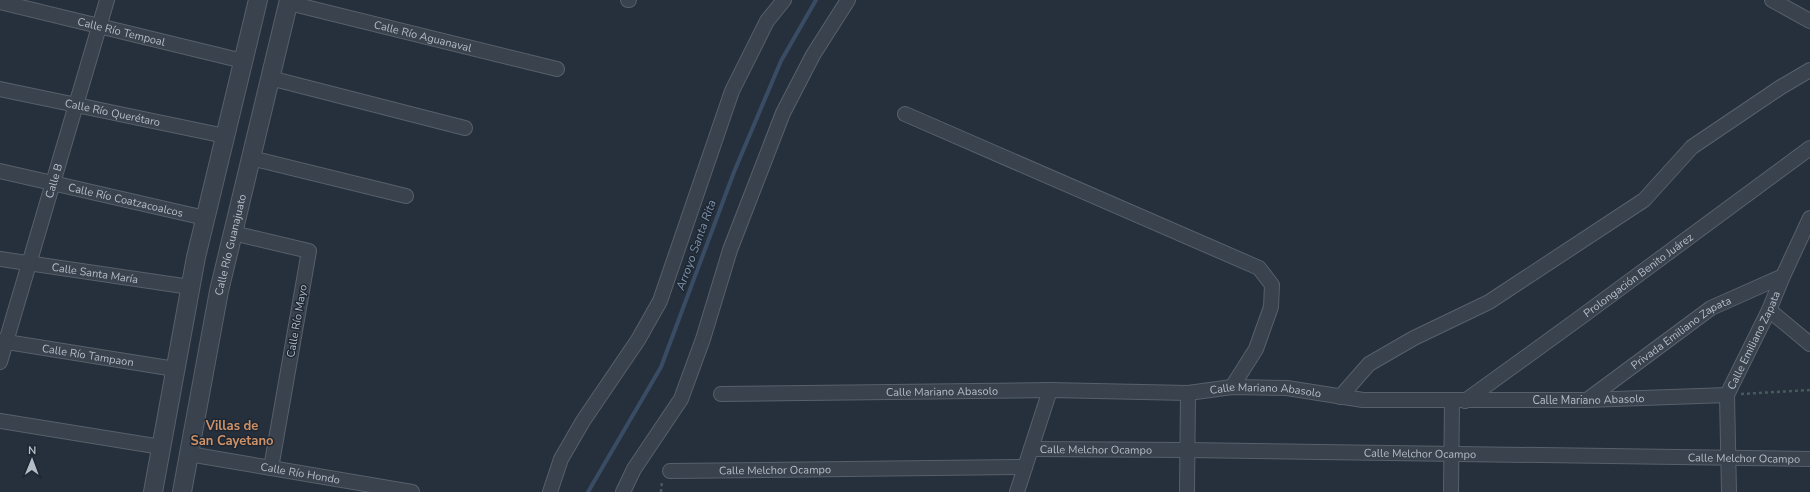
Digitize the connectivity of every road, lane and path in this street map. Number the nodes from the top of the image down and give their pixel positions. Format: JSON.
{"nodes":[{"id":1,"x":107,"y":0,"type":"edge"},
{"id":2,"x":258,"y":0,"type":"edge"},
{"id":3,"x":784,"y":0,"type":"edge"},
{"id":4,"x":848,"y":0,"type":"edge"},
{"id":5,"x":1772,"y":0,"type":"edge"},
{"id":6,"x":289,"y":1,"type":"edge"},
{"id":7,"x":0,"y":2,"type":"edge"},
{"id":8,"x":1810,"y":21,"type":"edge"},
{"id":9,"x":99,"y":26,"type":"junction"},
{"id":10,"x":243,"y":61,"type":"junction"},
{"id":11,"x":557,"y":69,"type":"dead end"},
{"id":12,"x":1810,"y":70,"type":"edge"},
{"id":13,"x":270,"y":78,"type":"junction"},
{"id":14,"x":0,"y":89,"type":"edge"},
{"id":15,"x":234,"y":97,"type":"junction"},
{"id":16,"x":264,"y":103,"type":"junction"},
{"id":17,"x":76,"y":104,"type":"junction"},
{"id":18,"x":905,"y":114,"type":"dead end"},
{"id":19,"x":465,"y":128,"type":"dead end"},
{"id":20,"x":225,"y":136,"type":"junction"},
{"id":21,"x":1810,"y":148,"type":"edge"},
{"id":22,"x":251,"y":158,"type":"junction"},
{"id":23,"x":0,"y":171,"type":"edge"},
{"id":24,"x":53,"y":183,"type":"junction"},
{"id":25,"x":406,"y":196,"type":"dead end"},
{"id":26,"x":205,"y":218,"type":"junction"},
{"id":27,"x":1810,"y":220,"type":"edge"},
{"id":28,"x":233,"y":233,"type":"junction"},
{"id":29,"x":0,"y":259,"type":"edge"},
{"id":30,"x":29,"y":263,"type":"junction"},
{"id":31,"x":1783,"y":276,"type":"junction"},
{"id":32,"x":190,"y":287,"type":"junction"},
{"id":33,"x":1769,"y":310,"type":"junction"},
{"id":34,"x":3,"y":341,"type":"edge"},
{"id":35,"x":1810,"y":344,"type":"edge"},
{"id":36,"x":0,"y":362,"type":"edge"},
{"id":37,"x":175,"y":369,"type":"junction"},
{"id":38,"x":1232,"y":387,"type":"junction"},
{"id":39,"x":1050,"y":390,"type":"junction"},
{"id":40,"x":1810,"y":390,"type":"edge"},
{"id":41,"x":1188,"y":393,"type":"junction"},
{"id":42,"x":721,"y":394,"type":"dead end"},
{"id":43,"x":1727,"y":395,"type":"junction"},
{"id":44,"x":1340,"y":397,"type":"junction"},
{"id":45,"x":1587,"y":400,"type":"junction"},
{"id":46,"x":1458,"y":401,"type":"junction"},
{"id":47,"x":0,"y":421,"type":"edge"},
{"id":48,"x":161,"y":447,"type":"junction"},
{"id":49,"x":1031,"y":449,"type":"junction"},
{"id":50,"x":1187,"y":450,"type":"junction"},
{"id":51,"x":189,"y":454,"type":"junction"},
{"id":52,"x":1452,"y":454,"type":"junction"},
{"id":53,"x":1729,"y":458,"type":"junction"},
{"id":54,"x":1810,"y":459,"type":"edge"},
{"id":55,"x":1025,"y":467,"type":"junction"},
{"id":56,"x":271,"y":468,"type":"junction"},
{"id":57,"x":670,"y":471,"type":"dead end"},
{"id":58,"x":153,"y":492,"type":"edge"},
{"id":59,"x":182,"y":492,"type":"edge"},
{"id":60,"x":412,"y":492,"type":"edge"},
{"id":61,"x":550,"y":492,"type":"edge"},
{"id":62,"x":623,"y":492,"type":"edge"},
{"id":63,"x":1017,"y":492,"type":"edge"},
{"id":64,"x":1187,"y":492,"type":"edge"},
{"id":65,"x":1451,"y":492,"type":"edge"},
{"id":66,"x":1729,"y":492,"type":"edge"}],
"edges":[{"from":1,"to":9,"type":"street","name":"Calle B"},
{"from":2,"to":10,"type":"street"},
{"from":3,"to":61,"type":"street"},
{"from":4,"to":62,"type":"street"},
{"from":5,"to":8,"type":"street"},
{"from":6,"to":11,"type":"street","name":"Calle Río Aguanaval"},
{"from":6,"to":13,"type":"street","name":"Calle Río Guanajuato"},
{"from":7,"to":9,"type":"street","name":"Calle Río Tempoal"},
{"from":9,"to":10,"type":"street","name":"Calle Río Tempoal"},
{"from":9,"to":17,"type":"street","name":"Calle B"},
{"from":10,"to":15,"type":"street"},
{"from":12,"to":44,"type":"street"},
{"from":13,"to":16,"type":"street","name":"Calle Río Guanajuato"},
{"from":13,"to":19,"type":"street"},
{"from":14,"to":17,"type":"street","name":"Calle Río Querétaro"},
{"from":15,"to":16,"type":"street"},
{"from":15,"to":20,"type":"street"},
{"from":16,"to":22,"type":"street","name":"Calle Río Guanajuato"},
{"from":17,"to":20,"type":"street","name":"Calle Río Querétaro"},
{"from":17,"to":24,"type":"street","name":"Calle B"},
{"from":18,"to":38,"type":"street"},
{"from":20,"to":26,"type":"street"},
{"from":21,"to":46,"type":"street","name":"Prolongación Benito Juárez"},
{"from":22,"to":25,"type":"street"},
{"from":22,"to":28,"type":"street","name":"Calle Río Guanajuato"},
{"from":23,"to":24,"type":"street","name":"Calle Río Coatzacoalcos"},
{"from":24,"to":26,"type":"street","name":"Calle Río Coatzacoalcos"},
{"from":24,"to":30,"type":"street","name":"Calle B"},
{"from":26,"to":32,"type":"street"},
{"from":27,"to":31,"type":"street","name":"Calle Emiliano Zapata"},
{"from":28,"to":51,"type":"street","name":"Calle Río Guanajuato"},
{"from":28,"to":56,"type":"street","name":"Calle Río Mayo"},
{"from":29,"to":30,"type":"street","name":"Calle Santa María"},
{"from":30,"to":32,"type":"street","name":"Calle Santa María"},
{"from":30,"to":34,"type":"street","name":"Calle B"},
{"from":31,"to":33,"type":"street","name":"Calle Emiliano Zapata"},
{"from":31,"to":45,"type":"street","name":"Privada Emiliano Zapata"},
{"from":32,"to":37,"type":"street"},
{"from":33,"to":35,"type":"street"},
{"from":33,"to":43,"type":"street","name":"Calle Emiliano Zapata"},
{"from":34,"to":36,"type":"street","name":"Calle B"},
{"from":34,"to":37,"type":"street","name":"Calle Río Tampaon"},
{"from":37,"to":48,"type":"street"},
{"from":38,"to":41,"type":"street","name":"Calle Mariano Abasolo"},
{"from":38,"to":44,"type":"street","name":"Calle Mariano Abasolo"},
{"from":39,"to":41,"type":"street","name":"Calle Mariano Abasolo"},
{"from":39,"to":42,"type":"street","name":"Calle Mariano Abasolo"},
{"from":39,"to":49,"type":"street"},
{"from":40,"to":43,"type":"path"},
{"from":41,"to":50,"type":"street"},
{"from":43,"to":45,"type":"street","name":"Calle Mariano Abasolo"},
{"from":43,"to":53,"type":"street","name":"Calle Emiliano Zapata"},
{"from":44,"to":46,"type":"street","name":"Calle Mariano Abasolo"},
{"from":45,"to":46,"type":"street","name":"Calle Mariano Abasolo"},
{"from":46,"to":52,"type":"street"},
{"from":47,"to":48,"type":"street"},
{"from":48,"to":58,"type":"street"},
{"from":49,"to":50,"type":"street","name":"Calle Melchor Ocampo"},
{"from":49,"to":55,"type":"street"},
{"from":50,"to":52,"type":"street","name":"Calle Melchor Ocampo"},
{"from":50,"to":64,"type":"street"},
{"from":51,"to":56,"type":"street","name":"Calle Río Hondo"},
{"from":51,"to":59,"type":"street","name":"Calle Río Guanajuato"},
{"from":52,"to":53,"type":"street","name":"Calle Melchor Ocampo"},
{"from":52,"to":65,"type":"street"},
{"from":53,"to":54,"type":"street","name":"Calle Melchor Ocampo"},
{"from":53,"to":66,"type":"street","name":"Calle Emiliano Zapata"},
{"from":55,"to":57,"type":"street","name":"Calle Melchor Ocampo"},
{"from":55,"to":63,"type":"street"},
{"from":56,"to":60,"type":"street","name":"Calle Río Hondo"}]}
